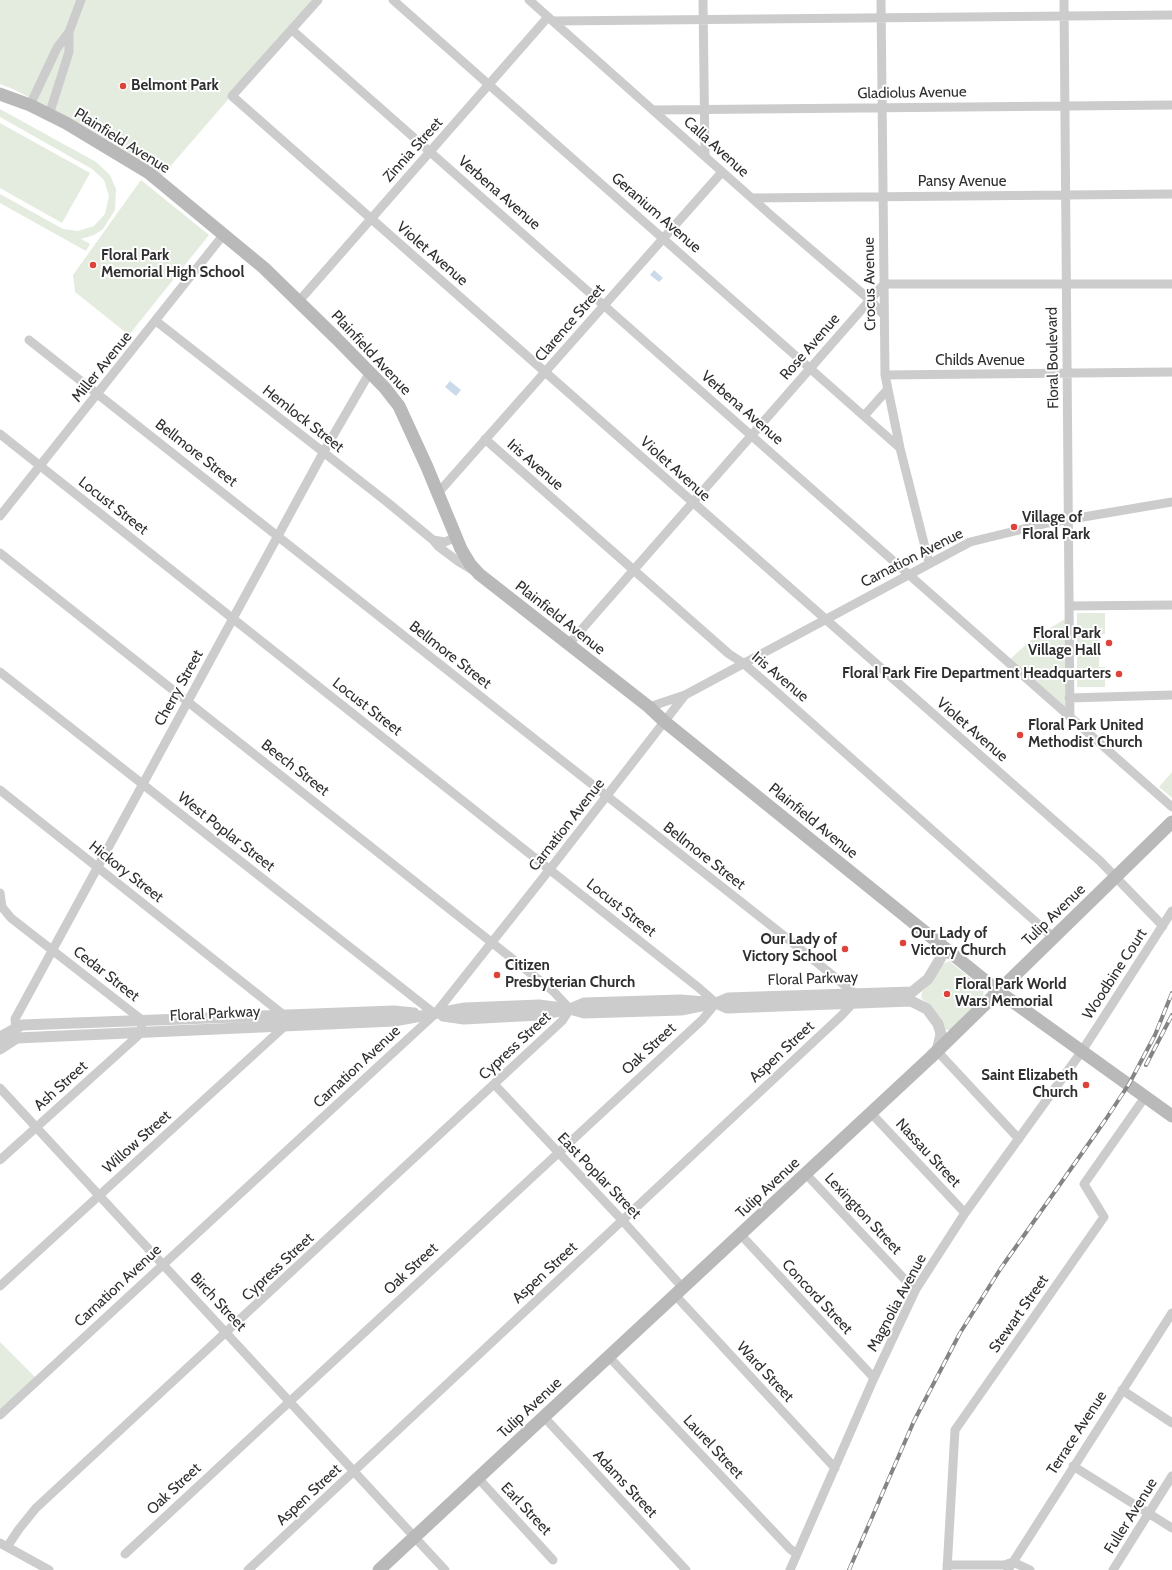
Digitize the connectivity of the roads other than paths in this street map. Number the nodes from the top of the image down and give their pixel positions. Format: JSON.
{"nodes":[{"id":1,"x":81,"y":0,"type":"edge"},
{"id":2,"x":318,"y":0,"type":"edge"},
{"id":3,"x":393,"y":0,"type":"edge"},
{"id":4,"x":529,"y":0,"type":"edge"},
{"id":5,"x":703,"y":0,"type":"edge"},
{"id":6,"x":882,"y":0,"type":"edge"},
{"id":7,"x":1064,"y":0,"type":"edge"},
{"id":8,"x":1172,"y":15,"type":"edge"},
{"id":9,"x":1064,"y":16,"type":"junction"},
{"id":10,"x":882,"y":18,"type":"junction"},
{"id":11,"x":551,"y":19,"type":"junction"},
{"id":12,"x":703,"y":19,"type":"junction"},
{"id":13,"x":292,"y":30,"type":"junction"},
{"id":14,"x":69,"y":32,"type":"junction"},
{"id":15,"x":489,"y":84,"type":"junction"},
{"id":16,"x":0,"y":94,"type":"edge"},
{"id":17,"x":1172,"y":104,"type":"edge"},
{"id":18,"x":30,"y":105,"type":"junction"},
{"id":19,"x":1065,"y":106,"type":"junction"},
{"id":20,"x":882,"y":107,"type":"junction"},
{"id":21,"x":705,"y":109,"type":"junction"},
{"id":22,"x":653,"y":110,"type":"junction"},
{"id":23,"x":49,"y":115,"type":"junction"},
{"id":24,"x":430,"y":152,"type":"junction"},
{"id":25,"x":705,"y":155,"type":"junction"},
{"id":26,"x":722,"y":172,"type":"junction"},
{"id":27,"x":1172,"y":194,"type":"edge"},
{"id":28,"x":1065,"y":195,"type":"junction"},
{"id":29,"x":883,"y":197,"type":"junction"},
{"id":30,"x":752,"y":198,"type":"junction"},
{"id":31,"x":371,"y":219,"type":"junction"},
{"id":32,"x":224,"y":234,"type":"junction"},
{"id":33,"x":664,"y":238,"type":"junction"},
{"id":34,"x":884,"y":284,"type":"junction"},
{"id":35,"x":1066,"y":284,"type":"junction"},
{"id":36,"x":1172,"y":284,"type":"edge"},
{"id":37,"x":870,"y":300,"type":"junction"},
{"id":38,"x":299,"y":301,"type":"junction"},
{"id":39,"x":604,"y":305,"type":"junction"},
{"id":40,"x":884,"y":315,"type":"junction"},
{"id":41,"x":156,"y":321,"type":"junction"},
{"id":42,"x":29,"y":340,"type":"dead end"},
{"id":43,"x":810,"y":368,"type":"junction"},
{"id":44,"x":370,"y":372,"type":"junction"},
{"id":45,"x":546,"y":372,"type":"junction"},
{"id":46,"x":1172,"y":372,"type":"edge"},
{"id":47,"x":1067,"y":374,"type":"junction"},
{"id":48,"x":885,"y":375,"type":"junction"},
{"id":49,"x":888,"y":389,"type":"junction"},
{"id":50,"x":98,"y":394,"type":"junction"},
{"id":51,"x":864,"y":416,"type":"junction"},
{"id":52,"x":0,"y":434,"type":"edge"},
{"id":53,"x":751,"y":435,"type":"junction"},
{"id":54,"x":485,"y":439,"type":"junction"},
{"id":55,"x":900,"y":448,"type":"junction"},
{"id":56,"x":323,"y":453,"type":"junction"},
{"id":57,"x":40,"y":466,"type":"junction"},
{"id":58,"x":438,"y":493,"type":"junction"},
{"id":59,"x":692,"y":502,"type":"junction"},
{"id":60,"x":1172,"y":502,"type":"edge"},
{"id":61,"x":0,"y":516,"type":"edge"},
{"id":62,"x":1068,"y":519,"type":"junction"},
{"id":63,"x":278,"y":536,"type":"junction"},
{"id":64,"x":456,"y":537,"type":"junction"},
{"id":65,"x":433,"y":540,"type":"junction"},
{"id":66,"x":0,"y":553,"type":"edge"},
{"id":67,"x":929,"y":563,"type":"junction"},
{"id":68,"x":633,"y":569,"type":"junction"},
{"id":69,"x":479,"y":574,"type":"junction"},
{"id":70,"x":909,"y":574,"type":"junction"},
{"id":71,"x":1172,"y":605,"type":"edge"},
{"id":72,"x":1069,"y":606,"type":"junction"},
{"id":73,"x":233,"y":619,"type":"junction"},
{"id":74,"x":824,"y":619,"type":"junction"},
{"id":75,"x":568,"y":644,"type":"junction"},
{"id":76,"x":743,"y":663,"type":"junction"},
{"id":77,"x":0,"y":672,"type":"edge"},
{"id":78,"x":685,"y":695,"type":"junction"},
{"id":79,"x":1172,"y":695,"type":"edge"},
{"id":80,"x":1070,"y":698,"type":"junction"},
{"id":81,"x":188,"y":702,"type":"junction"},
{"id":82,"x":649,"y":707,"type":"junction"},
{"id":83,"x":1070,"y":716,"type":"junction"},
{"id":84,"x":665,"y":722,"type":"junction"},
{"id":85,"x":143,"y":784,"type":"junction"},
{"id":86,"x":0,"y":790,"type":"edge"},
{"id":87,"x":607,"y":796,"type":"junction"},
{"id":88,"x":1172,"y":807,"type":"edge"},
{"id":89,"x":1172,"y":822,"type":"edge"},
{"id":90,"x":98,"y":867,"type":"junction"},
{"id":91,"x":550,"y":869,"type":"junction"},
{"id":92,"x":1115,"y":877,"type":"junction"},
{"id":93,"x":0,"y":893,"type":"edge"},
{"id":94,"x":1172,"y":911,"type":"edge"},
{"id":95,"x":1163,"y":926,"type":"junction"},
{"id":96,"x":1054,"y":938,"type":"junction"},
{"id":97,"x":492,"y":942,"type":"junction"},
{"id":98,"x":946,"y":949,"type":"junction"},
{"id":99,"x":52,"y":950,"type":"junction"},
{"id":100,"x":234,"y":975,"type":"joint"},
{"id":101,"x":998,"y":991,"type":"junction"},
{"id":102,"x":912,"y":996,"type":"junction"},
{"id":103,"x":853,"y":998,"type":"junction"},
{"id":104,"x":716,"y":1004,"type":"junction"},
{"id":105,"x":570,"y":1009,"type":"junction"},
{"id":106,"x":435,"y":1014,"type":"junction"},
{"id":107,"x":142,"y":1020,"type":"junction"},
{"id":108,"x":285,"y":1020,"type":"junction"},
{"id":109,"x":201,"y":1024,"type":"junction"},
{"id":110,"x":16,"y":1028,"type":"junction"},
{"id":111,"x":141,"y":1033,"type":"junction"},
{"id":112,"x":0,"y":1037,"type":"edge"},
{"id":113,"x":0,"y":1049,"type":"edge"},
{"id":114,"x":937,"y":1051,"type":"junction"},
{"id":115,"x":1082,"y":1051,"type":"junction"},
{"id":116,"x":494,"y":1084,"type":"junction"},
{"id":117,"x":0,"y":1088,"type":"edge"},
{"id":118,"x":1145,"y":1097,"type":"junction"},
{"id":119,"x":871,"y":1113,"type":"junction"},
{"id":120,"x":1172,"y":1116,"type":"edge"},
{"id":121,"x":37,"y":1127,"type":"junction"},
{"id":122,"x":1019,"y":1139,"type":"junction"},
{"id":123,"x":558,"y":1153,"type":"junction"},
{"id":124,"x":0,"y":1160,"type":"edge"},
{"id":125,"x":806,"y":1174,"type":"junction"},
{"id":126,"x":100,"y":1194,"type":"junction"},
{"id":127,"x":965,"y":1213,"type":"junction"},
{"id":128,"x":622,"y":1220,"type":"junction"},
{"id":129,"x":741,"y":1235,"type":"junction"},
{"id":130,"x":163,"y":1264,"type":"junction"},
{"id":131,"x":0,"y":1286,"type":"edge"},
{"id":132,"x":916,"y":1289,"type":"junction"},
{"id":133,"x":679,"y":1292,"type":"junction"},
{"id":134,"x":1172,"y":1313,"type":"edge"},
{"id":135,"x":227,"y":1332,"type":"junction"},
{"id":136,"x":610,"y":1357,"type":"junction"},
{"id":137,"x":874,"y":1378,"type":"junction"},
{"id":138,"x":1122,"y":1390,"type":"junction"},
{"id":139,"x":290,"y":1400,"type":"junction"},
{"id":140,"x":0,"y":1415,"type":"edge"},
{"id":141,"x":544,"y":1417,"type":"junction"},
{"id":142,"x":1172,"y":1423,"type":"edge"},
{"id":143,"x":1073,"y":1466,"type":"junction"},
{"id":144,"x":835,"y":1468,"type":"junction"},
{"id":145,"x":355,"y":1471,"type":"junction"},
{"id":146,"x":1172,"y":1476,"type":"edge"},
{"id":147,"x":478,"y":1478,"type":"junction"},
{"id":148,"x":1149,"y":1513,"type":"junction"},
{"id":149,"x":1172,"y":1528,"type":"edge"},
{"id":150,"x":415,"y":1536,"type":"junction"},
{"id":151,"x":4,"y":1545,"type":"edge"},
{"id":152,"x":125,"y":1554,"type":"dead end"},
{"id":153,"x":797,"y":1554,"type":"junction"},
{"id":154,"x":553,"y":1560,"type":"dead end"},
{"id":155,"x":1010,"y":1566,"type":"edge"},
{"id":156,"x":947,"y":1567,"type":"edge"},
{"id":157,"x":46,"y":1569,"type":"edge"},
{"id":158,"x":248,"y":1570,"type":"edge"},
{"id":159,"x":379,"y":1570,"type":"edge"},
{"id":160,"x":445,"y":1570,"type":"edge"},
{"id":161,"x":686,"y":1570,"type":"edge"},
{"id":162,"x":790,"y":1570,"type":"edge"},
{"id":163,"x":1030,"y":1570,"type":"edge"},
{"id":164,"x":1113,"y":1570,"type":"edge"}],
"edges":[{"from":1,"to":14,"type":"street"},
{"from":2,"to":13,"type":"street"},
{"from":3,"to":15,"type":"street","name":"Geranium Avenue"},
{"from":4,"to":11,"type":"street","name":"Calla Avenue"},
{"from":5,"to":12,"type":"street"},
{"from":6,"to":10,"type":"street","name":"Crocus Avenue"},
{"from":7,"to":9,"type":"street","name":"Floral Boulevard"},
{"from":8,"to":9,"type":"street"},
{"from":9,"to":10,"type":"street"},
{"from":9,"to":19,"type":"street","name":"Floral Boulevard"},
{"from":10,"to":12,"type":"street"},
{"from":10,"to":20,"type":"street","name":"Crocus Avenue"},
{"from":11,"to":12,"type":"street"},
{"from":11,"to":15,"type":"street","name":"Zinnia Street"},
{"from":11,"to":22,"type":"street","name":"Calla Avenue"},
{"from":12,"to":21,"type":"street"},
{"from":13,"to":24,"type":"street","name":"Verbena Avenue"},
{"from":13,"to":31,"type":"street","name":"Violet Avenue"},
{"from":14,"to":18,"type":"street"},
{"from":14,"to":23,"type":"street"},
{"from":15,"to":24,"type":"street","name":"Zinnia Street"},
{"from":15,"to":33,"type":"street","name":"Geranium Avenue"},
{"from":16,"to":18,"type":"main road","name":"Plainfield Avenue"},
{"from":17,"to":19,"type":"street","name":"Gladiolus Avenue"},
{"from":18,"to":23,"type":"main road","name":"Plainfield Avenue"},
{"from":19,"to":20,"type":"street","name":"Gladiolus Avenue"},
{"from":19,"to":28,"type":"street","name":"Floral Boulevard"},
{"from":20,"to":21,"type":"street","name":"Gladiolus Avenue"},
{"from":20,"to":29,"type":"street","name":"Crocus Avenue"},
{"from":21,"to":22,"type":"street","name":"Gladiolus Avenue"},
{"from":21,"to":25,"type":"street"},
{"from":22,"to":25,"type":"street","name":"Calla Avenue"},
{"from":23,"to":32,"type":"main road","name":"Plainfield Avenue"},
{"from":24,"to":31,"type":"street","name":"Zinnia Street"},
{"from":24,"to":39,"type":"street","name":"Verbena Avenue"},
{"from":25,"to":26,"type":"street","name":"Calla Avenue"},
{"from":26,"to":30,"type":"street","name":"Calla Avenue"},
{"from":26,"to":33,"type":"street","name":"Clarence Street"},
{"from":27,"to":28,"type":"street","name":"Pansy Avenue"},
{"from":28,"to":29,"type":"street","name":"Pansy Avenue"},
{"from":28,"to":35,"type":"street","name":"Floral Boulevard"},
{"from":29,"to":30,"type":"street","name":"Pansy Avenue"},
{"from":29,"to":34,"type":"street","name":"Crocus Avenue"},
{"from":30,"to":37,"type":"street","name":"Calla Avenue"},
{"from":31,"to":38,"type":"street","name":"Zinnia Street"},
{"from":31,"to":45,"type":"street","name":"Violet Avenue"},
{"from":32,"to":38,"type":"main road","name":"Plainfield Avenue"},
{"from":32,"to":41,"type":"street","name":"Miller Avenue"},
{"from":33,"to":39,"type":"street","name":"Clarence Street"},
{"from":33,"to":43,"type":"street","name":"Geranium Avenue"},
{"from":34,"to":35,"type":"street"},
{"from":34,"to":37,"type":"street","name":"Rose Avenue"},
{"from":34,"to":40,"type":"street","name":"Crocus Avenue"},
{"from":35,"to":36,"type":"street"},
{"from":35,"to":47,"type":"street","name":"Floral Boulevard"},
{"from":37,"to":40,"type":"street","name":"Calla Avenue"},
{"from":37,"to":43,"type":"street","name":"Rose Avenue"},
{"from":38,"to":44,"type":"main road","name":"Plainfield Avenue"},
{"from":39,"to":45,"type":"street","name":"Clarence Street"},
{"from":39,"to":53,"type":"street","name":"Verbena Avenue"},
{"from":40,"to":48,"type":"street","name":"Crocus Avenue"},
{"from":41,"to":50,"type":"street","name":"Miller Avenue"},
{"from":41,"to":56,"type":"street","name":"Hemlock Street"},
{"from":42,"to":50,"type":"street","name":"Bellmore Street"},
{"from":43,"to":51,"type":"street","name":"Geranium Avenue"},
{"from":43,"to":53,"type":"street","name":"Rose Avenue"},
{"from":44,"to":56,"type":"street","name":"Cherry Street"},
{"from":44,"to":58,"type":"main road","name":"Plainfield Avenue"},
{"from":45,"to":54,"type":"street","name":"Clarence Street"},
{"from":45,"to":59,"type":"street","name":"Violet Avenue"},
{"from":46,"to":47,"type":"street","name":"Childs Avenue"},
{"from":47,"to":48,"type":"street","name":"Childs Avenue"},
{"from":47,"to":62,"type":"street","name":"Floral Boulevard"},
{"from":48,"to":49,"type":"street","name":"Crocus Avenue"},
{"from":49,"to":51,"type":"street"},
{"from":49,"to":55,"type":"street","name":"Crocus Avenue"},
{"from":50,"to":57,"type":"street","name":"Miller Avenue"},
{"from":50,"to":63,"type":"street","name":"Bellmore Street"},
{"from":51,"to":55,"type":"street","name":"Geranium Avenue"},
{"from":52,"to":57,"type":"street","name":"Locust Street"},
{"from":53,"to":59,"type":"street","name":"Rose Avenue"},
{"from":53,"to":70,"type":"street","name":"Verbena Avenue"},
{"from":54,"to":58,"type":"street","name":"Clarence Street"},
{"from":54,"to":68,"type":"street","name":"Iris Avenue"},
{"from":55,"to":67,"type":"street","name":"Crocus Avenue"},
{"from":56,"to":63,"type":"street","name":"Cherry Street"},
{"from":56,"to":65,"type":"street","name":"Hemlock Street"},
{"from":57,"to":61,"type":"street","name":"Miller Avenue"},
{"from":57,"to":73,"type":"street","name":"Locust Street"},
{"from":58,"to":64,"type":"main road","name":"Plainfield Avenue"},
{"from":59,"to":68,"type":"street","name":"Rose Avenue"},
{"from":59,"to":74,"type":"street","name":"Violet Avenue"},
{"from":60,"to":62,"type":"street","name":"Carnation Avenue"},
{"from":62,"to":67,"type":"street","name":"Carnation Avenue"},
{"from":62,"to":72,"type":"street","name":"Floral Boulevard"},
{"from":63,"to":73,"type":"street","name":"Cherry Street"},
{"from":63,"to":87,"type":"street","name":"Bellmore Street"},
{"from":64,"to":65,"type":"street"},
{"from":64,"to":69,"type":"main road","name":"Plainfield Avenue"},
{"from":65,"to":69,"type":"street","name":"Hemlock Street"},
{"from":66,"to":81,"type":"street","name":"Beech Street"},
{"from":67,"to":70,"type":"street","name":"Carnation Avenue"},
{"from":68,"to":75,"type":"street","name":"Rose Avenue"},
{"from":68,"to":76,"type":"street","name":"Iris Avenue"},
{"from":69,"to":75,"type":"main road","name":"Plainfield Avenue"},
{"from":70,"to":74,"type":"street","name":"Carnation Avenue"},
{"from":70,"to":83,"type":"street","name":"Verbena Avenue"},
{"from":71,"to":72,"type":"street"},
{"from":72,"to":80,"type":"street","name":"Floral Boulevard"},
{"from":73,"to":81,"type":"street","name":"Cherry Street"},
{"from":73,"to":91,"type":"street","name":"Locust Street"},
{"from":74,"to":76,"type":"street","name":"Carnation Avenue"},
{"from":74,"to":92,"type":"street","name":"Violet Avenue"},
{"from":75,"to":82,"type":"main road","name":"Plainfield Avenue"},
{"from":76,"to":78,"type":"street","name":"Carnation Avenue"},
{"from":76,"to":96,"type":"street","name":"Iris Avenue"},
{"from":77,"to":85,"type":"street","name":"West Poplar Street"},
{"from":78,"to":82,"type":"street","name":"Carnation Avenue"},
{"from":78,"to":84,"type":"street","name":"Carnation Avenue"},
{"from":79,"to":80,"type":"street"},
{"from":80,"to":83,"type":"street","name":"Floral Boulevard"},
{"from":81,"to":85,"type":"street","name":"Cherry Street"},
{"from":81,"to":97,"type":"street","name":"Beech Street"},
{"from":82,"to":84,"type":"main road","name":"Plainfield Avenue"},
{"from":83,"to":88,"type":"street","name":"Verbena Avenue"},
{"from":84,"to":87,"type":"street","name":"Carnation Avenue"},
{"from":84,"to":98,"type":"main road","name":"Plainfield Avenue"},
{"from":85,"to":90,"type":"street","name":"Cherry Street"},
{"from":85,"to":106,"type":"street","name":"West Poplar Street"},
{"from":86,"to":90,"type":"street","name":"Hickory Street"},
{"from":87,"to":91,"type":"street","name":"Carnation Avenue"},
{"from":87,"to":103,"type":"street","name":"Bellmore Street"},
{"from":89,"to":92,"type":"main road","name":"Tulip Avenue"},
{"from":90,"to":99,"type":"street","name":"Cherry Street"},
{"from":90,"to":100,"type":"street","name":"Hickory Street"},
{"from":91,"to":97,"type":"street","name":"Carnation Avenue"},
{"from":91,"to":104,"type":"street","name":"Locust Street"},
{"from":92,"to":95,"type":"street","name":"Violet Avenue"},
{"from":92,"to":96,"type":"main road","name":"Tulip Avenue"},
{"from":93,"to":99,"type":"street","name":"Cedar Street"},
{"from":94,"to":95,"type":"street","name":"Woodbine Court"},
{"from":95,"to":115,"type":"street","name":"Woodbine Court"},
{"from":96,"to":101,"type":"main road","name":"Tulip Avenue"},
{"from":97,"to":105,"type":"street","name":"Beech Street"},
{"from":97,"to":106,"type":"street","name":"Carnation Avenue"},
{"from":98,"to":101,"type":"main road","name":"Plainfield Avenue"},
{"from":98,"to":102,"type":"street"},
{"from":99,"to":107,"type":"street","name":"Cedar Street"},
{"from":99,"to":110,"type":"street","name":"Cherry Street"},
{"from":100,"to":108,"type":"street","name":"Floral Parkway"},
{"from":101,"to":114,"type":"main road","name":"Tulip Avenue"},
{"from":101,"to":115,"type":"main road","name":"Plainfield Avenue"},
{"from":102,"to":103,"type":"street","name":"Floral Parkway"},
{"from":102,"to":114,"type":"street"},
{"from":103,"to":104,"type":"street","name":"Floral Parkway"},
{"from":103,"to":128,"type":"street","name":"Aspen Street"},
{"from":104,"to":105,"type":"street","name":"Floral Parkway"},
{"from":104,"to":123,"type":"street","name":"Oak Street"},
{"from":105,"to":106,"type":"street","name":"Floral Parkway"},
{"from":105,"to":116,"type":"street","name":"Cypress Street"},
{"from":106,"to":108,"type":"street","name":"Floral Parkway"},
{"from":106,"to":130,"type":"street","name":"Carnation Avenue"},
{"from":107,"to":109,"type":"street","name":"Floral Parkway"},
{"from":107,"to":110,"type":"street","name":"Floral Parkway"},
{"from":107,"to":111,"type":"street"},
{"from":108,"to":109,"type":"street","name":"Floral Parkway"},
{"from":108,"to":126,"type":"street","name":"Willow Street"},
{"from":109,"to":111,"type":"street","name":"Floral Parkway"},
{"from":110,"to":111,"type":"street","name":"Floral Parkway"},
{"from":110,"to":112,"type":"street","name":"Floral Parkway"},
{"from":110,"to":113,"type":"street","name":"Floral Parkway"},
{"from":111,"to":121,"type":"street","name":"Ash Street"},
{"from":114,"to":119,"type":"main road","name":"Tulip Avenue"},
{"from":114,"to":122,"type":"street"},
{"from":115,"to":118,"type":"main road","name":"Plainfield Avenue"},
{"from":115,"to":122,"type":"street","name":"Magnolia Avenue"},
{"from":116,"to":123,"type":"street","name":"East Poplar Street"},
{"from":116,"to":135,"type":"street","name":"Cypress Street"},
{"from":117,"to":121,"type":"street","name":"Birch Street"},
{"from":118,"to":120,"type":"main road","name":"Plainfield Avenue"},
{"from":118,"to":156,"type":"street","name":"Stewart Street"},
{"from":119,"to":125,"type":"main road","name":"Tulip Avenue"},
{"from":119,"to":127,"type":"street","name":"Nassau Street"},
{"from":121,"to":124,"type":"street","name":"Ash Street"},
{"from":121,"to":126,"type":"street","name":"Birch Street"},
{"from":122,"to":127,"type":"street","name":"Magnolia Avenue"},
{"from":123,"to":128,"type":"street","name":"East Poplar Street"},
{"from":123,"to":139,"type":"street","name":"Oak Street"},
{"from":125,"to":129,"type":"main road","name":"Tulip Avenue"},
{"from":125,"to":132,"type":"street","name":"Lexington Street"},
{"from":126,"to":130,"type":"street","name":"Birch Street"},
{"from":126,"to":131,"type":"street","name":"Willow Street"},
{"from":127,"to":132,"type":"street","name":"Magnolia Avenue"},
{"from":128,"to":133,"type":"street","name":"East Poplar Street"},
{"from":128,"to":145,"type":"street","name":"Aspen Street"},
{"from":129,"to":133,"type":"main road","name":"Tulip Avenue"},
{"from":129,"to":137,"type":"street","name":"Concord Street"},
{"from":130,"to":135,"type":"street","name":"Birch Street"},
{"from":130,"to":140,"type":"street","name":"Carnation Avenue"},
{"from":132,"to":137,"type":"street","name":"Magnolia Avenue"},
{"from":133,"to":136,"type":"main road","name":"Tulip Avenue"},
{"from":133,"to":144,"type":"street","name":"Ward Street"},
{"from":134,"to":138,"type":"street","name":"Terrace Avenue"},
{"from":135,"to":139,"type":"street","name":"Birch Street"},
{"from":135,"to":151,"type":"street","name":"Cypress Street"},
{"from":136,"to":141,"type":"main road","name":"Tulip Avenue"},
{"from":136,"to":153,"type":"street","name":"Laurel Street"},
{"from":137,"to":144,"type":"street","name":"Magnolia Avenue"},
{"from":138,"to":142,"type":"street"},
{"from":138,"to":143,"type":"street","name":"Terrace Avenue"},
{"from":139,"to":145,"type":"street","name":"Birch Street"},
{"from":139,"to":152,"type":"street","name":"Oak Street"},
{"from":141,"to":147,"type":"main road","name":"Tulip Avenue"},
{"from":141,"to":161,"type":"street","name":"Adams Street"},
{"from":143,"to":148,"type":"street"},
{"from":143,"to":155,"type":"street","name":"Terrace Avenue"},
{"from":144,"to":153,"type":"street","name":"Magnolia Avenue"},
{"from":145,"to":150,"type":"street","name":"Birch Street"},
{"from":145,"to":158,"type":"street","name":"Aspen Street"},
{"from":146,"to":148,"type":"street","name":"Fuller Avenue"},
{"from":147,"to":150,"type":"main road","name":"Tulip Avenue"},
{"from":147,"to":154,"type":"street","name":"Earl Street"},
{"from":148,"to":149,"type":"street"},
{"from":148,"to":164,"type":"street","name":"Fuller Avenue"},
{"from":150,"to":159,"type":"main road","name":"Tulip Avenue"},
{"from":150,"to":160,"type":"street","name":"Birch Street"},
{"from":151,"to":157,"type":"street"},
{"from":153,"to":162,"type":"street","name":"Magnolia Avenue"},
{"from":155,"to":156,"type":"street"},
{"from":155,"to":163,"type":"street"}]}
